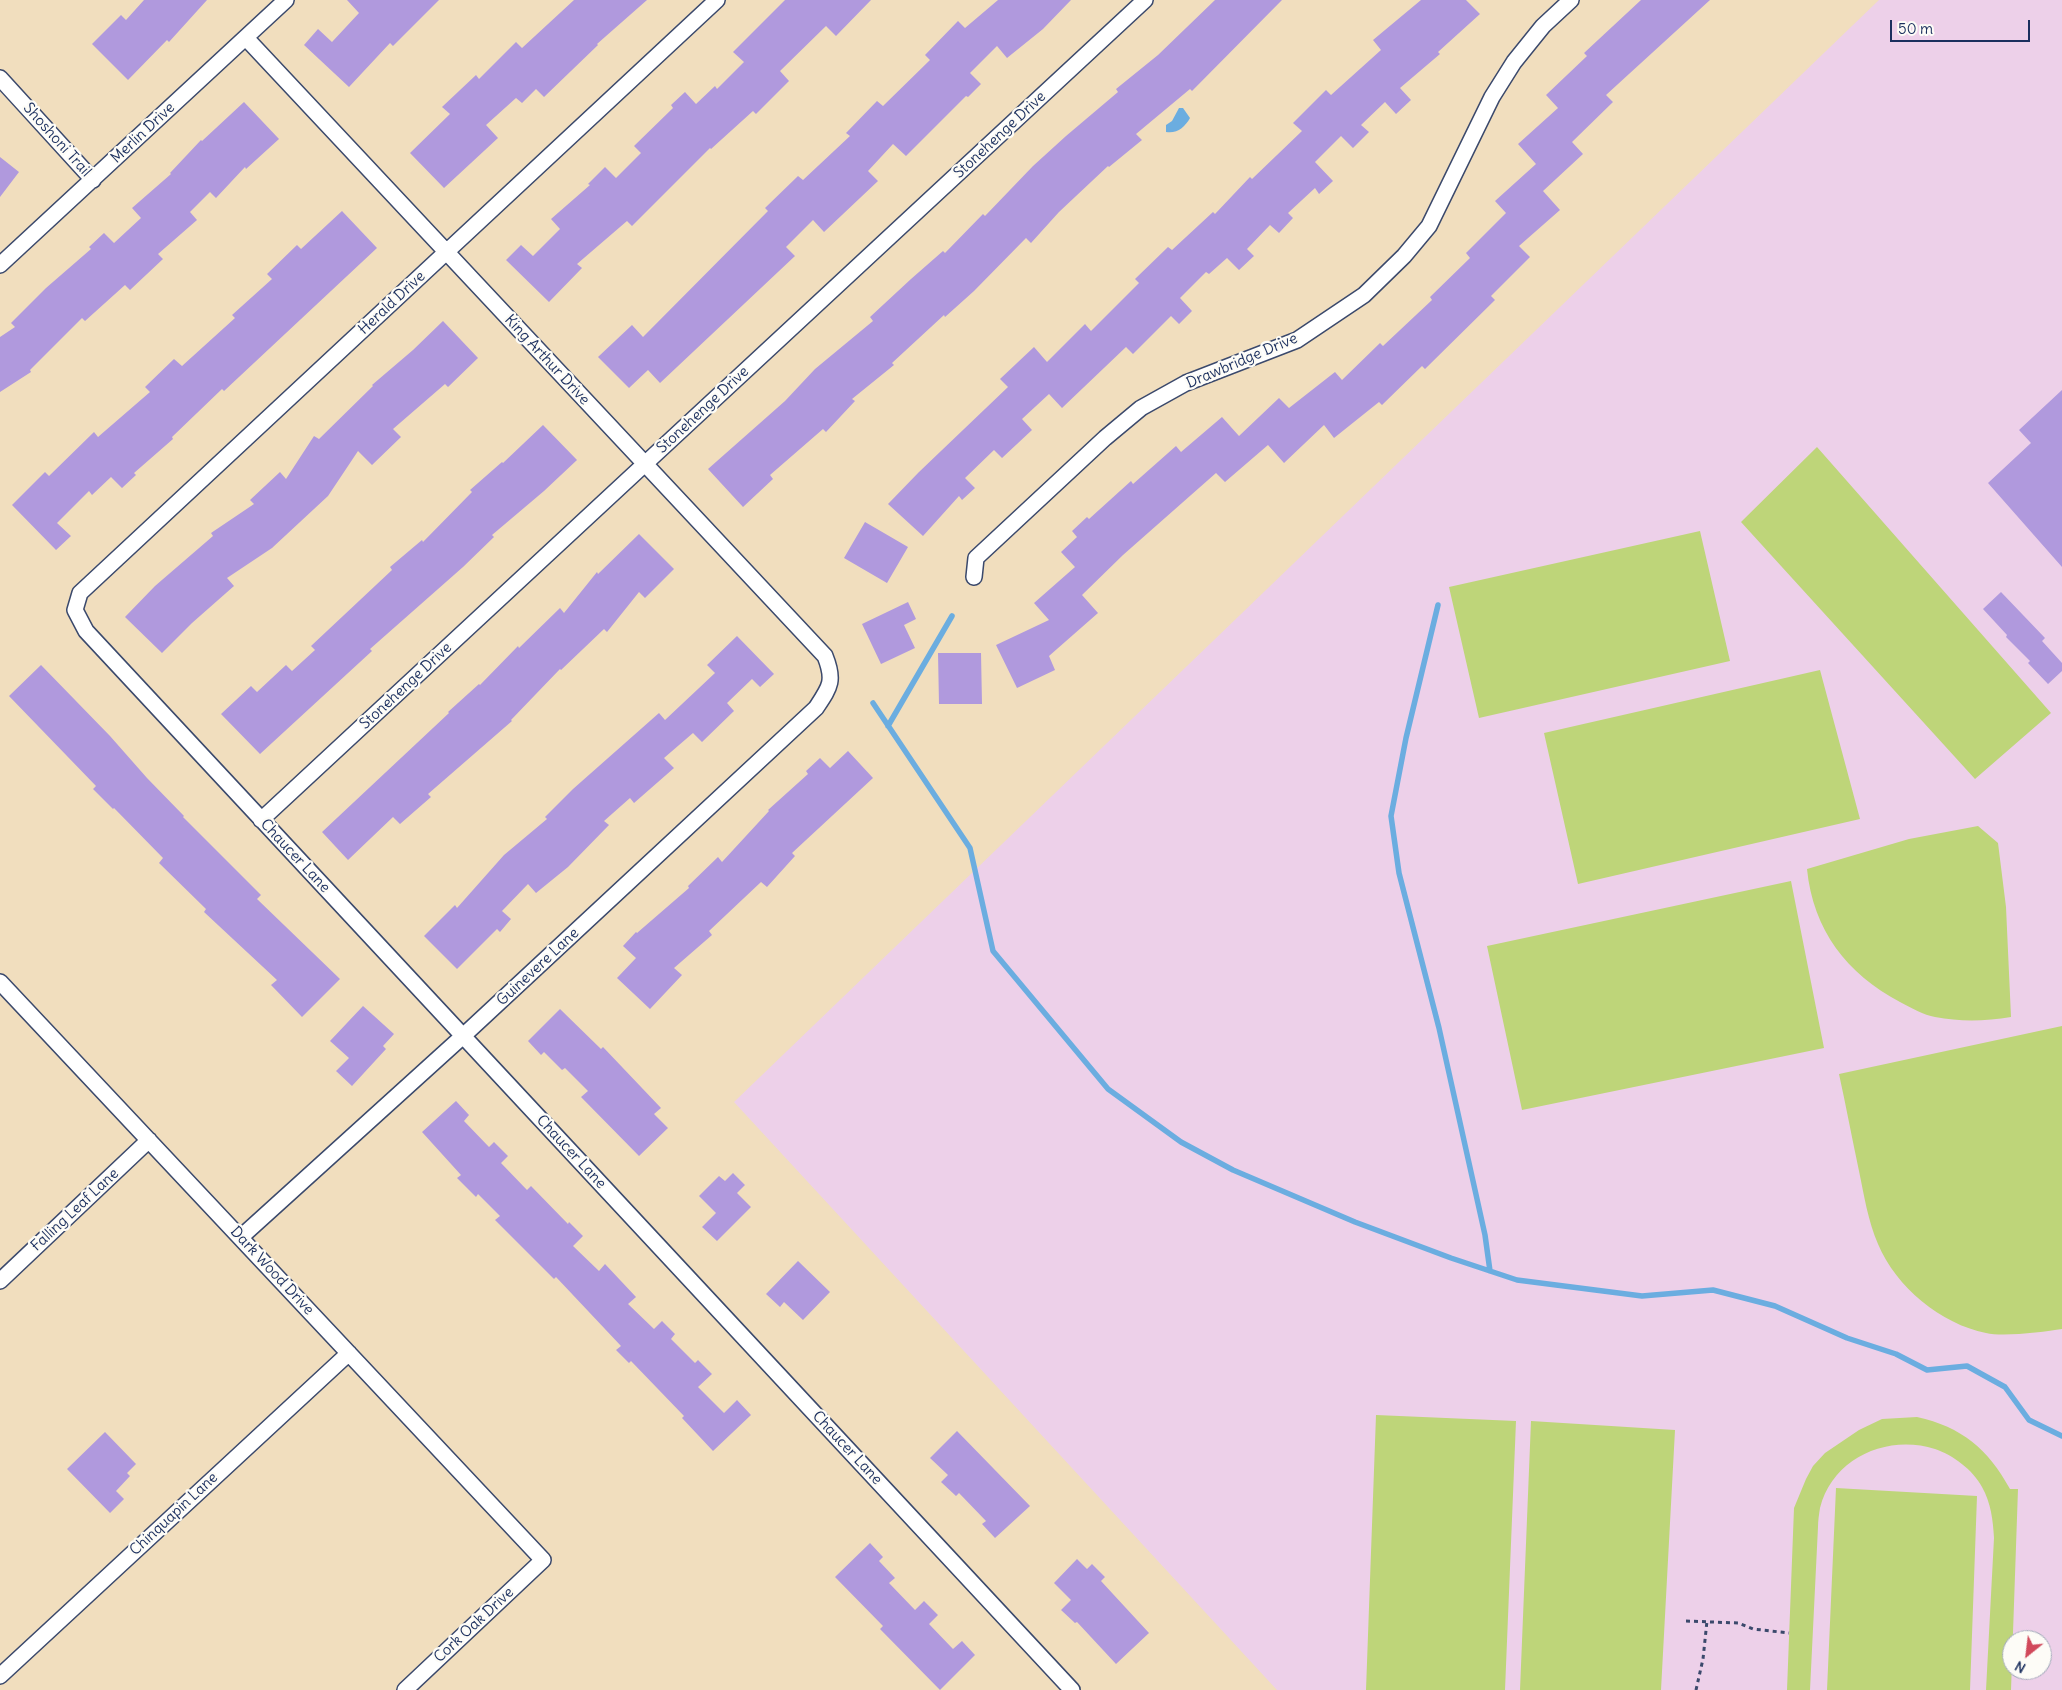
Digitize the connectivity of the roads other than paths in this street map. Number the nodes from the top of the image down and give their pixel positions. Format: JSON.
{"nodes":[{"id":1,"x":286,"y":0,"type":"edge"},
{"id":2,"x":717,"y":0,"type":"edge"},
{"id":3,"x":1145,"y":0,"type":"edge"},
{"id":4,"x":1571,"y":0,"type":"edge"},
{"id":5,"x":246,"y":38,"type":"junction"},
{"id":6,"x":0,"y":78,"type":"edge"},
{"id":7,"x":93,"y":180,"type":"junction"},
{"id":8,"x":447,"y":252,"type":"junction"},
{"id":9,"x":0,"y":265,"type":"edge"},
{"id":10,"x":644,"y":465,"type":"junction"},
{"id":11,"x":974,"y":578,"type":"dead end"},
{"id":12,"x":75,"y":610,"type":"joint"},
{"id":13,"x":828,"y":690,"type":"joint"},
{"id":14,"x":261,"y":820,"type":"junction"},
{"id":15,"x":0,"y":982,"type":"edge"},
{"id":16,"x":463,"y":1036,"type":"junction"},
{"id":17,"x":149,"y":1140,"type":"junction"},
{"id":18,"x":241,"y":1237,"type":"junction"},
{"id":19,"x":0,"y":1281,"type":"edge"},
{"id":20,"x":349,"y":1353,"type":"junction"},
{"id":21,"x":543,"y":1560,"type":"joint"},
{"id":22,"x":0,"y":1676,"type":"edge"},
{"id":23,"x":405,"y":1690,"type":"edge"},
{"id":24,"x":1072,"y":1690,"type":"edge"}],
"edges":[{"from":1,"to":5,"type":"street","name":"Merlin Drive"},
{"from":2,"to":8,"type":"street","name":"Herald Drive"},
{"from":3,"to":10,"type":"street","name":"Stonehenge Drive"},
{"from":4,"to":11,"type":"street","name":"Drawbridge Drive"},
{"from":5,"to":7,"type":"street","name":"Merlin Drive"},
{"from":5,"to":8,"type":"street","name":"King Arthur Drive"},
{"from":6,"to":7,"type":"street","name":"Shoshoni Trail"},
{"from":7,"to":9,"type":"street","name":"Merlin Drive"},
{"from":8,"to":10,"type":"street","name":"King Arthur Drive"},
{"from":8,"to":12,"type":"street","name":"Herald Drive"},
{"from":10,"to":13,"type":"street","name":"King Arthur Drive"},
{"from":10,"to":14,"type":"street","name":"Stonehenge Drive"},
{"from":12,"to":14,"type":"street","name":"Chaucer Lane"},
{"from":13,"to":16,"type":"street","name":"Guinevere Lane"},
{"from":14,"to":16,"type":"street","name":"Chaucer Lane"},
{"from":15,"to":17,"type":"street","name":"Dark Wood Drive"},
{"from":16,"to":18,"type":"street","name":"Guinevere Lane"},
{"from":16,"to":24,"type":"street","name":"Chaucer Lane"},
{"from":17,"to":18,"type":"street","name":"Dark Wood Drive"},
{"from":17,"to":19,"type":"street","name":"Falling Leaf Lane"},
{"from":18,"to":20,"type":"street","name":"Dark Wood Drive"},
{"from":20,"to":21,"type":"street","name":"Dark Wood Drive"},
{"from":20,"to":22,"type":"street","name":"Chinquapin Lane"},
{"from":21,"to":23,"type":"street","name":"Cork Oak Drive"}]}
